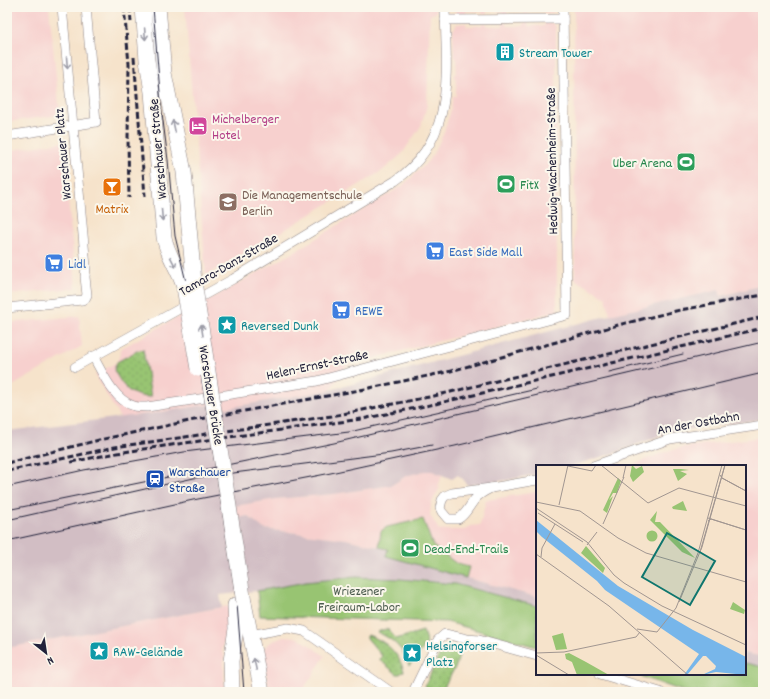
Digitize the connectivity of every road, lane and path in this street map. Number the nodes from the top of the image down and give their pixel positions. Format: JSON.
{"nodes":[{"id":1,"x":62,"y":7,"type":"edge"},
{"id":2,"x":86,"y":7,"type":"edge"},
{"id":3,"x":143,"y":7,"type":"edge"},
{"id":4,"x":158,"y":7,"type":"edge"},
{"id":5,"x":445,"y":7,"type":"edge"},
{"id":6,"x":563,"y":7,"type":"edge"},
{"id":7,"x":563,"y":19,"type":"junction"},
{"id":8,"x":445,"y":20,"type":"junction"},
{"id":9,"x":73,"y":126,"type":"junction"},
{"id":10,"x":7,"y":136,"type":"edge"},
{"id":11,"x":189,"y":284,"type":"junction"},
{"id":12,"x":7,"y":308,"type":"edge"},
{"id":13,"x":567,"y":315,"type":"joint"},
{"id":14,"x":93,"y":356,"type":"junction"},
{"id":15,"x":75,"y":367,"type":"dead end"},
{"id":16,"x":763,"y":425,"type":"edge"},
{"id":17,"x":597,"y":465,"type":"edge"},
{"id":18,"x":536,"y":480,"type":"edge"},
{"id":19,"x":491,"y":488,"type":"junction"},
{"id":20,"x":240,"y":604,"type":"junction"},
{"id":21,"x":250,"y":635,"type":"junction"},
{"id":22,"x":235,"y":638,"type":"junction"},
{"id":23,"x":536,"y":656,"type":"edge"},
{"id":24,"x":603,"y":675,"type":"edge"},
{"id":25,"x":232,"y":692,"type":"edge"},
{"id":26,"x":262,"y":692,"type":"edge"},
{"id":27,"x":391,"y":692,"type":"edge"},
{"id":28,"x":413,"y":692,"type":"edge"},
{"id":29,"x":660,"y":692,"type":"edge"}],
"edges":[{"from":1,"to":9,"type":"street","name":"Warschauer Platz","one_way":true},
{"from":2,"to":9,"type":"street"},
{"from":3,"to":11,"type":"main road","name":"Warschauer Straße","one_way":true},
{"from":11,"to":4,"type":"main road","name":"Warschauer Straße","one_way":true},
{"from":5,"to":8,"type":"street","name":"Tamara-Danz-Straße"},
{"from":6,"to":7,"type":"street","name":"Hedwig-Wachenheim-Straße"},
{"from":7,"to":8,"type":"street"},
{"from":7,"to":13,"type":"street","name":"Hedwig-Wachenheim-Straße"},
{"from":8,"to":14,"type":"street","name":"Tamara-Danz-Straße"},
{"from":9,"to":10,"type":"street"},
{"from":9,"to":12,"type":"street","name":"Warschauer Platz"},
{"from":11,"to":20,"type":"main road","name":"Warschauer Brücke","bridge":true},
{"from":13,"to":14,"type":"street","name":"Helen-Ernst-Straße"},
{"from":14,"to":15,"type":"street","name":"Tamara-Danz-Straße"},
{"from":16,"to":17,"type":"street","name":"An der Ostbahn"},
{"from":18,"to":19,"type":"street"},
{"from":19,"to":19,"type":"street"},
{"from":20,"to":21,"type":"main road"},
{"from":20,"to":22,"type":"main road"},
{"from":21,"to":22,"type":"main road"},
{"from":26,"to":21,"type":"main road","one_way":true},
{"from":21,"to":27,"type":"street"},
{"from":22,"to":25,"type":"main road"},
{"from":23,"to":28,"type":"street"},
{"from":24,"to":29,"type":"street"}]}
